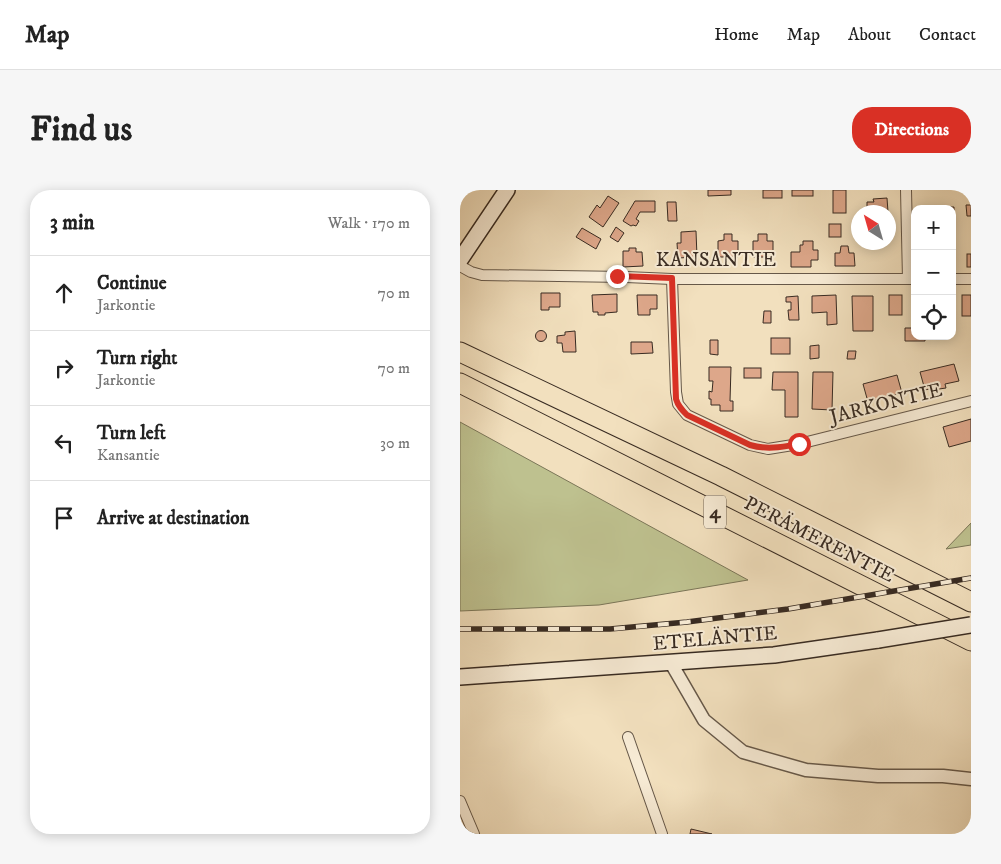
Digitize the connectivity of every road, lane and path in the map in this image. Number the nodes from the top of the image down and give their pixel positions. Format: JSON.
{"nodes":[{"id":1,"x":507,"y":190,"type":"edge"},
{"id":2,"x":906,"y":190,"type":"edge"},
{"id":3,"x":460,"y":260,"type":"edge"},
{"id":4,"x":460,"y":266,"type":"edge"},
{"id":5,"x":672,"y":278,"type":"junction"},
{"id":6,"x":911,"y":279,"type":"edge"},
{"id":7,"x":956,"y":279,"type":"edge"},
{"id":8,"x":971,"y":279,"type":"edge"},
{"id":9,"x":460,"y":352,"type":"edge"},
{"id":10,"x":460,"y":383,"type":"edge"},
{"id":11,"x":971,"y":401,"type":"edge"},
{"id":12,"x":971,"y":602,"type":"edge"},
{"id":13,"x":971,"y":625,"type":"edge"},
{"id":14,"x":971,"y":641,"type":"edge"},
{"id":15,"x":671,"y":663,"type":"junction"},
{"id":16,"x":460,"y":677,"type":"edge"},
{"id":17,"x":628,"y":737,"type":"dead end"},
{"id":18,"x":971,"y":779,"type":"edge"},
{"id":19,"x":460,"y":801,"type":"edge"},
{"id":20,"x":474,"y":834,"type":"edge"},
{"id":21,"x":662,"y":834,"type":"edge"}],
"edges":[{"from":1,"to":3,"type":"main road"},
{"from":2,"to":6,"type":"street"},
{"from":4,"to":5,"type":"street","name":"KANSANTIE"},
{"from":5,"to":6,"type":"street","name":"KANSANTIE"},
{"from":5,"to":11,"type":"street","name":"JARKONTIE"},
{"from":7,"to":8,"type":"street"},
{"from":9,"to":12,"type":"highway","name":"PERÄMERENTIE","number":"4"},
{"from":10,"to":14,"type":"highway","name":"PERÄMERENTIE","number":"4"},
{"from":13,"to":15,"type":"main road","name":"ETELÄNTIE","bridge":true},
{"from":15,"to":16,"type":"main road","name":"ETELÄNTIE"},
{"from":15,"to":18,"type":"street"},
{"from":17,"to":21,"type":"street"},
{"from":19,"to":20,"type":"street"}]}
